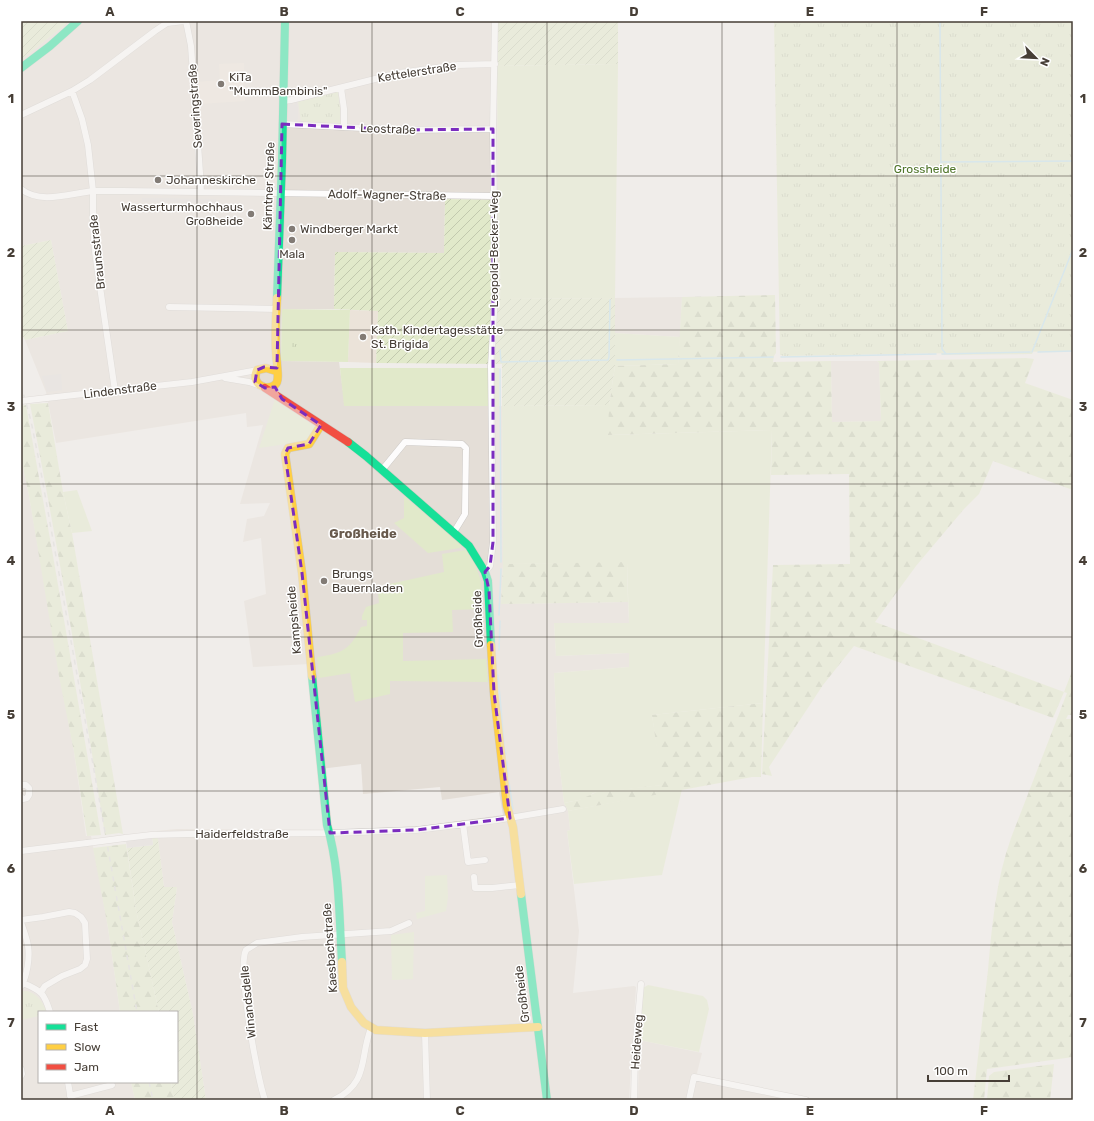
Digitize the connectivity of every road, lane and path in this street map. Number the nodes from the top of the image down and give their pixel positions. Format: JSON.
{"nodes":[{"id":1,"x":78,"y":21,"type":"edge"},
{"id":2,"x":185,"y":21,"type":"edge"},
{"id":3,"x":285,"y":21,"type":"edge"},
{"id":4,"x":495,"y":21,"type":"edge"},
{"id":5,"x":494,"y":64,"type":"junction"},
{"id":6,"x":21,"y":68,"type":"edge"},
{"id":7,"x":341,"y":88,"type":"junction"},
{"id":8,"x":72,"y":91,"type":"junction"},
{"id":9,"x":283,"y":101,"type":"junction"},
{"id":10,"x":21,"y":115,"type":"edge"},
{"id":11,"x":282,"y":124,"type":"junction"},
{"id":12,"x":344,"y":127,"type":"junction"},
{"id":13,"x":493,"y":128,"type":"junction"},
{"id":14,"x":21,"y":189,"type":"edge"},
{"id":15,"x":93,"y":191,"type":"junction"},
{"id":16,"x":200,"y":192,"type":"junction"},
{"id":17,"x":281,"y":193,"type":"junction"},
{"id":18,"x":493,"y":196,"type":"junction"},
{"id":19,"x":169,"y":307,"type":"dead end"},
{"id":20,"x":277,"y":309,"type":"junction"},
{"id":21,"x":275,"y":351,"type":"junction"},
{"id":22,"x":264,"y":367,"type":"junction"},
{"id":23,"x":256,"y":370,"type":"junction"},
{"id":24,"x":276,"y":371,"type":"junction"},
{"id":25,"x":218,"y":378,"type":"junction"},
{"id":26,"x":275,"y":385,"type":"junction"},
{"id":27,"x":262,"y":386,"type":"junction"},
{"id":28,"x":115,"y":391,"type":"junction"},
{"id":29,"x":282,"y":399,"type":"junction"},
{"id":30,"x":21,"y":401,"type":"edge"},
{"id":31,"x":320,"y":425,"type":"junction"},
{"id":32,"x":382,"y":470,"type":"junction"},
{"id":33,"x":454,"y":532,"type":"junction"},
{"id":34,"x":485,"y":572,"type":"junction"},
{"id":35,"x":21,"y":785,"type":"edge"},
{"id":36,"x":21,"y":797,"type":"edge"},
{"id":37,"x":563,"y":809,"type":"dead end"},
{"id":38,"x":510,"y":818,"type":"junction"},
{"id":39,"x":463,"y":824,"type":"junction"},
{"id":40,"x":330,"y":833,"type":"junction"},
{"id":41,"x":21,"y":851,"type":"edge"},
{"id":42,"x":485,"y":860,"type":"dead end"},
{"id":43,"x":474,"y":877,"type":"dead end"},
{"id":44,"x":520,"y":885,"type":"junction"},
{"id":45,"x":21,"y":921,"type":"edge"},
{"id":46,"x":409,"y":924,"type":"dead end"},
{"id":47,"x":341,"y":935,"type":"junction"},
{"id":48,"x":641,"y":984,"type":"dead end"},
{"id":49,"x":22,"y":985,"type":"edge"},
{"id":50,"x":41,"y":992,"type":"junction"},
{"id":51,"x":50,"y":1011,"type":"edge"},
{"id":52,"x":538,"y":1027,"type":"junction"},
{"id":53,"x":371,"y":1028,"type":"junction"},
{"id":54,"x":425,"y":1033,"type":"junction"},
{"id":55,"x":21,"y":1069,"type":"edge"},
{"id":56,"x":21,"y":1076,"type":"edge"},
{"id":57,"x":68,"y":1083,"type":"edge"},
{"id":58,"x":112,"y":1085,"type":"dead end"},
{"id":59,"x":71,"y":1098,"type":"edge"},
{"id":60,"x":265,"y":1100,"type":"edge"},
{"id":61,"x":334,"y":1100,"type":"edge"},
{"id":62,"x":427,"y":1100,"type":"edge"},
{"id":63,"x":547,"y":1100,"type":"edge"},
{"id":64,"x":634,"y":1100,"type":"edge"},
{"id":65,"x":689,"y":1100,"type":"edge"},
{"id":66,"x":806,"y":1100,"type":"edge"}],
"edges":[{"from":1,"to":6,"type":"street"},
{"from":2,"to":8,"type":"street"},
{"from":2,"to":16,"type":"street","name":"Severingstraße"},
{"from":3,"to":9,"type":"street","name":"Kärntner Straße"},
{"from":4,"to":5,"type":"street","name":"Leopold-Becker-Weg"},
{"from":5,"to":7,"type":"street","name":"Kettelerstraße"},
{"from":5,"to":13,"type":"street","name":"Leopold-Becker-Weg"},
{"from":7,"to":9,"type":"street","name":"Kettelerstraße"},
{"from":7,"to":12,"type":"street"},
{"from":8,"to":10,"type":"street"},
{"from":8,"to":15,"type":"street","name":"Braunsstraße"},
{"from":9,"to":11,"type":"street","name":"Kärntner Straße"},
{"from":11,"to":12,"type":"street","name":"Leostraße"},
{"from":11,"to":17,"type":"street","name":"Kärntner Straße"},
{"from":12,"to":13,"type":"street","name":"Leostraße"},
{"from":13,"to":18,"type":"street","name":"Leopold-Becker-Weg"},
{"from":14,"to":15,"type":"street","name":"Adolf-Wagner-Straße"},
{"from":15,"to":16,"type":"street","name":"Adolf-Wagner-Straße"},
{"from":15,"to":28,"type":"street","name":"Braunsstraße"},
{"from":16,"to":17,"type":"street","name":"Adolf-Wagner-Straße"},
{"from":17,"to":18,"type":"street","name":"Adolf-Wagner-Straße"},
{"from":17,"to":20,"type":"street","name":"Kärntner Straße"},
{"from":18,"to":34,"type":"street","name":"Leopold-Becker-Weg"},
{"from":19,"to":20,"type":"street"},
{"from":20,"to":21,"type":"street","name":"Kärntner Straße"},
{"from":21,"to":22,"type":"street"},
{"from":21,"to":24,"type":"street","name":"Kärntner Straße"},
{"from":22,"to":23,"type":"street"},
{"from":22,"to":24,"type":"street"},
{"from":23,"to":25,"type":"street","name":"Lindenstraße"},
{"from":23,"to":27,"type":"street"},
{"from":24,"to":26,"type":"street"},
{"from":25,"to":27,"type":"street","name":"Lindenstraße"},
{"from":25,"to":28,"type":"street","name":"Lindenstraße"},
{"from":26,"to":27,"type":"street"},
{"from":26,"to":29,"type":"street","name":"Großheide"},
{"from":27,"to":29,"type":"street","name":"Großheide"},
{"from":28,"to":30,"type":"street","name":"Lindenstraße","bridge":true},
{"from":29,"to":31,"type":"street","name":"Großheide"},
{"from":31,"to":32,"type":"street","name":"Großheide"},
{"from":31,"to":40,"type":"street","name":"Kampsheide"},
{"from":32,"to":33,"type":"street","name":"Großheide"},
{"from":32,"to":33,"type":"street"},
{"from":33,"to":34,"type":"street","name":"Großheide"},
{"from":34,"to":38,"type":"street","name":"Großheide"},
{"from":35,"to":36,"type":"street"},
{"from":37,"to":38,"type":"street","name":"Haiderfeldstraße"},
{"from":38,"to":39,"type":"street","name":"Haiderfeldstraße"},
{"from":38,"to":44,"type":"street","name":"Großheide"},
{"from":39,"to":40,"type":"street","name":"Haiderfeldstraße"},
{"from":39,"to":42,"type":"street"},
{"from":40,"to":41,"type":"street","name":"Haiderfeldstraße","bridge":true},
{"from":40,"to":47,"type":"street","name":"Kaesbachstraße"},
{"from":43,"to":44,"type":"street"},
{"from":44,"to":52,"type":"street","name":"Großheide"},
{"from":45,"to":49,"type":"street"},
{"from":45,"to":50,"type":"street"},
{"from":46,"to":47,"type":"street","name":"Winandsdelle"},
{"from":47,"to":53,"type":"street","name":"Kaesbachstraße"},
{"from":47,"to":60,"type":"street","name":"Winandsdelle"},
{"from":48,"to":64,"type":"street","name":"Heideweg"},
{"from":49,"to":50,"type":"street"},
{"from":50,"to":51,"type":"street"},
{"from":52,"to":54,"type":"street"},
{"from":52,"to":63,"type":"street","name":"Großheide"},
{"from":53,"to":54,"type":"street"},
{"from":53,"to":61,"type":"street"},
{"from":54,"to":62,"type":"street"},
{"from":55,"to":56,"type":"street"},
{"from":57,"to":59,"type":"street"},
{"from":58,"to":59,"type":"street"},
{"from":65,"to":66,"type":"street"}]}
